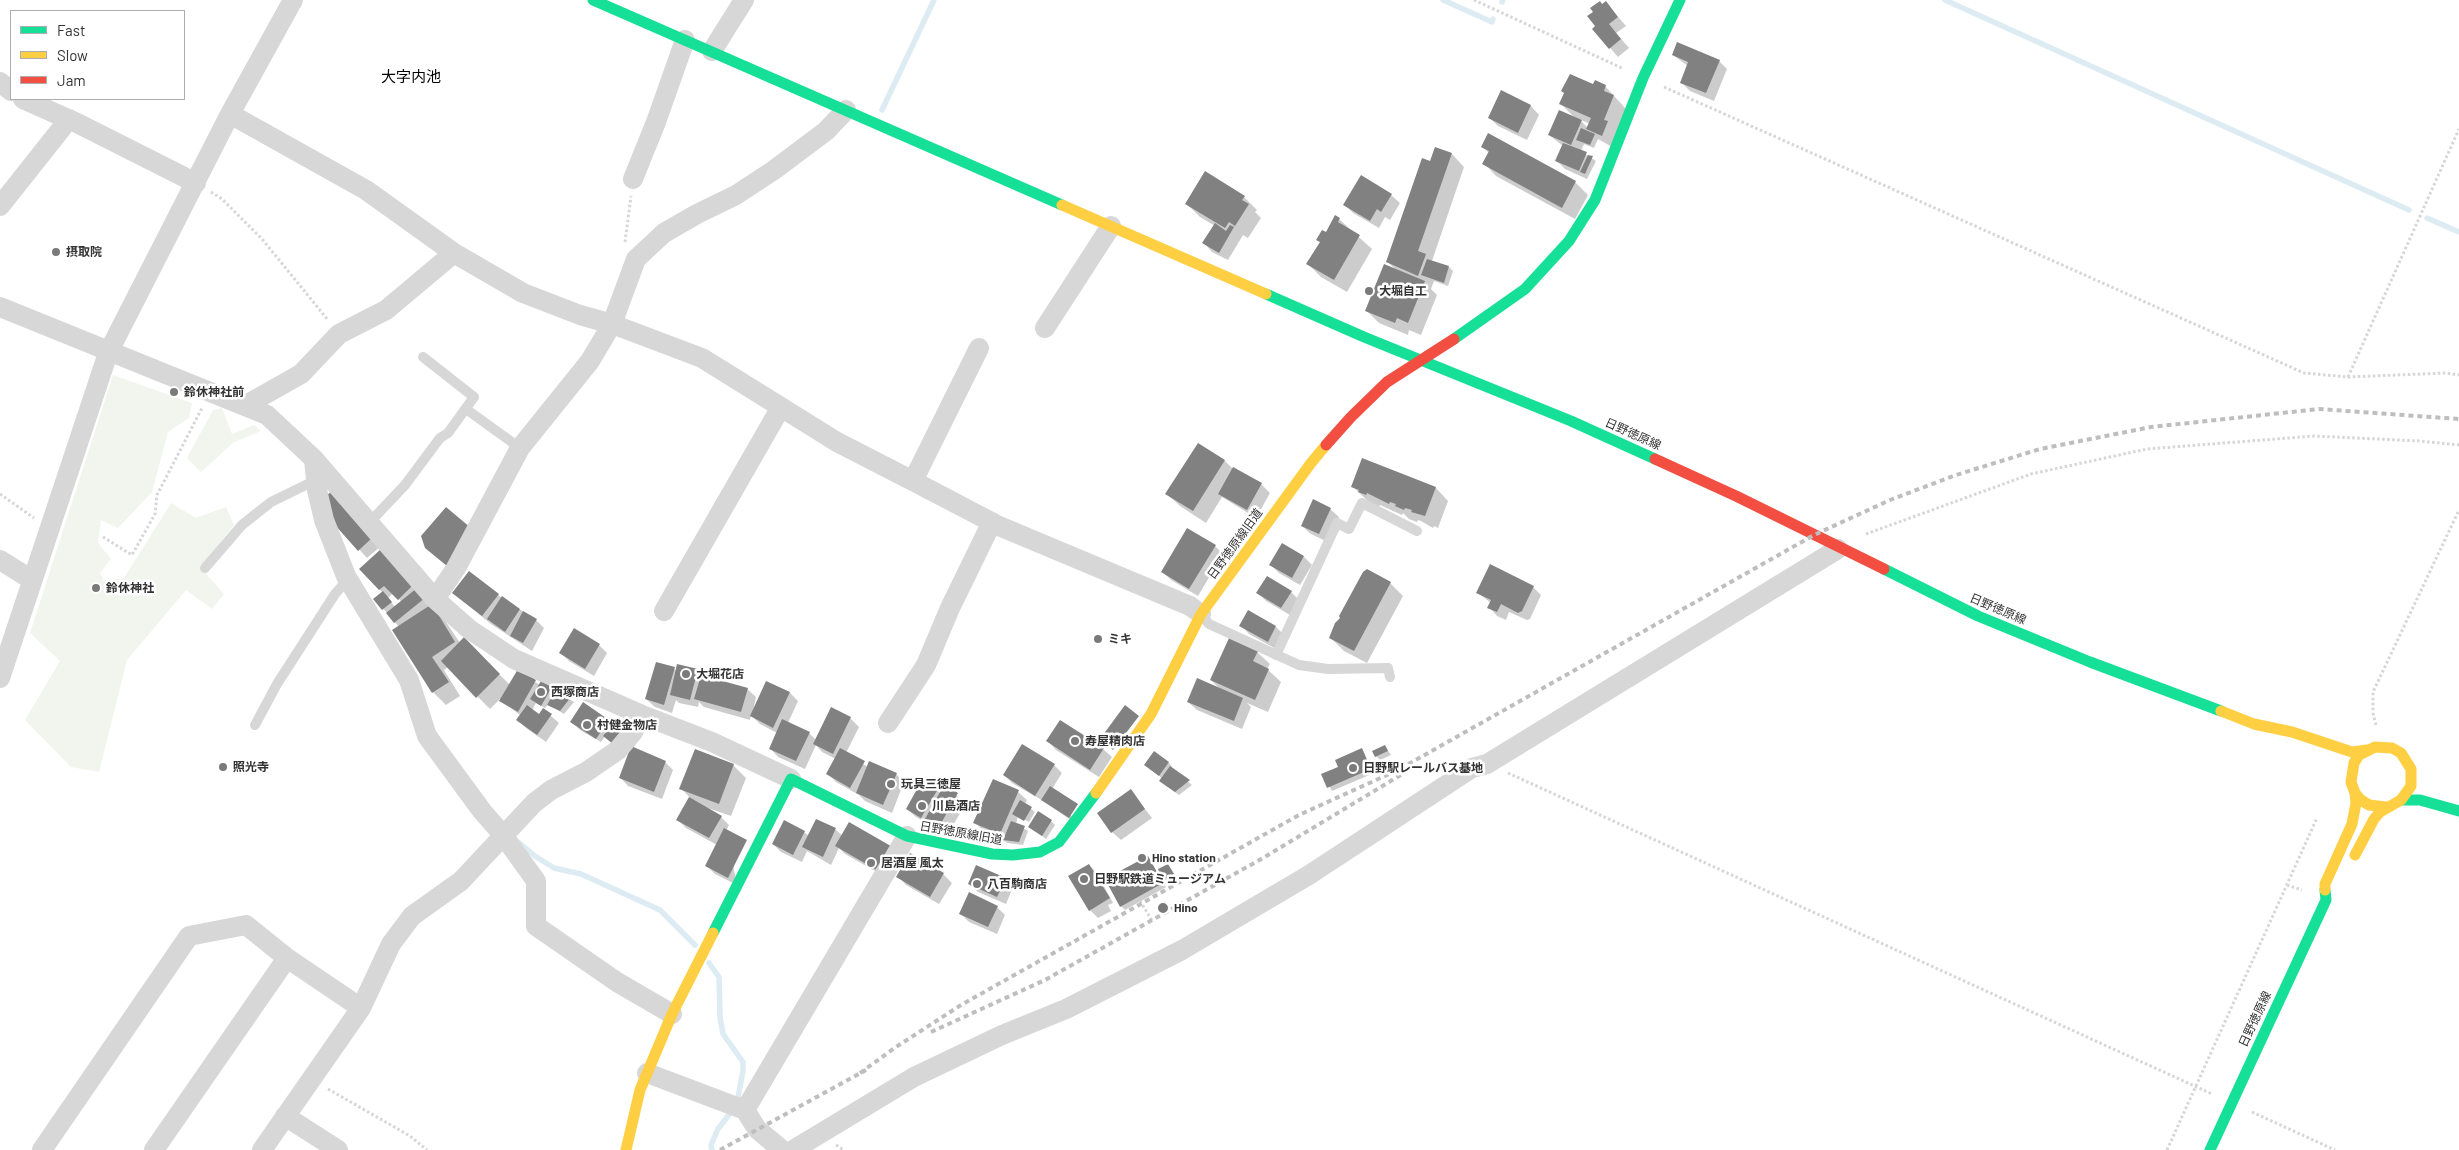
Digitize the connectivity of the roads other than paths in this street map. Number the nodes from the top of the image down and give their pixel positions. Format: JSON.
{"nodes":[{"id":1,"x":293,"y":0,"type":"edge"},
{"id":2,"x":593,"y":0,"type":"edge"},
{"id":3,"x":744,"y":0,"type":"edge"},
{"id":4,"x":1680,"y":0,"type":"edge"},
{"id":5,"x":685,"y":40,"type":"junction"},
{"id":6,"x":712,"y":51,"type":"junction"},
{"id":7,"x":0,"y":82,"type":"edge"},
{"id":8,"x":10,"y":90,"type":"edge"},
{"id":9,"x":25,"y":100,"type":"edge"},
{"id":10,"x":846,"y":110,"type":"junction"},
{"id":11,"x":230,"y":114,"type":"junction"},
{"id":12,"x":69,"y":119,"type":"junction"},
{"id":13,"x":633,"y":178,"type":"road end"},
{"id":14,"x":196,"y":183,"type":"junction"},
{"id":15,"x":0,"y":206,"type":"edge"},
{"id":16,"x":1111,"y":226,"type":"junction"},
{"id":17,"x":454,"y":253,"type":"junction"},
{"id":18,"x":0,"y":307,"type":"edge"},
{"id":19,"x":612,"y":324,"type":"junction"},
{"id":20,"x":1045,"y":328,"type":"dead end"},
{"id":21,"x":980,"y":348,"type":"dead end"},
{"id":22,"x":108,"y":353,"type":"junction"},
{"id":23,"x":423,"y":357,"type":"dead end"},
{"id":24,"x":1418,"y":360,"type":"junction"},
{"id":25,"x":246,"y":405,"type":"junction"},
{"id":26,"x":781,"y":407,"type":"junction"},
{"id":27,"x":466,"y":409,"type":"junction"},
{"id":28,"x":520,"y":448,"type":"junction"},
{"id":29,"x":314,"y":459,"type":"junction"},
{"id":30,"x":316,"y":480,"type":"junction"},
{"id":31,"x":912,"y":481,"type":"junction"},
{"id":32,"x":370,"y":522,"type":"junction"},
{"id":33,"x":992,"y":522,"type":"junction"},
{"id":34,"x":1417,"y":531,"type":"dead end"},
{"id":35,"x":1838,"y":548,"type":"junction"},
{"id":36,"x":0,"y":560,"type":"edge"},
{"id":37,"x":205,"y":568,"type":"dead end"},
{"id":38,"x":348,"y":579,"type":"junction"},
{"id":39,"x":32,"y":580,"type":"junction"},
{"id":40,"x":435,"y":599,"type":"junction"},
{"id":41,"x":664,"y":611,"type":"dead end"},
{"id":42,"x":1201,"y":614,"type":"junction"},
{"id":43,"x":1276,"y":655,"type":"junction"},
{"id":44,"x":1390,"y":676,"type":"dead end"},
{"id":45,"x":0,"y":678,"type":"edge"},
{"id":46,"x":642,"y":715,"type":"junction"},
{"id":47,"x":888,"y":723,"type":"dead end"},
{"id":48,"x":2254,"y":724,"type":"junction"},
{"id":49,"x":255,"y":725,"type":"dead end"},
{"id":50,"x":2284,"y":743,"type":"dead end"},
{"id":51,"x":2366,"y":750,"type":"junction"},
{"id":52,"x":2411,"y":769,"type":"junction"},
{"id":53,"x":2338,"y":770,"type":"dead end"},
{"id":54,"x":791,"y":779,"type":"junction"},
{"id":55,"x":2422,"y":780,"type":"dead end"},
{"id":56,"x":2353,"y":787,"type":"junction"},
{"id":57,"x":2402,"y":800,"type":"junction"},
{"id":58,"x":2386,"y":807,"type":"junction"},
{"id":59,"x":2459,"y":811,"type":"edge"},
{"id":60,"x":503,"y":835,"type":"junction"},
{"id":61,"x":907,"y":836,"type":"junction"},
{"id":62,"x":2349,"y":867,"type":"dead end"},
{"id":63,"x":2337,"y":892,"type":"dead end"},
{"id":64,"x":2326,"y":900,"type":"junction"},
{"id":65,"x":287,"y":958,"type":"junction"},
{"id":66,"x":361,"y":1008,"type":"junction"},
{"id":67,"x":672,"y":1014,"type":"junction"},
{"id":68,"x":647,"y":1073,"type":"junction"},
{"id":69,"x":745,"y":1110,"type":"junction"},
{"id":70,"x":285,"y":1116,"type":"junction"},
{"id":71,"x":42,"y":1150,"type":"edge"},
{"id":72,"x":154,"y":1150,"type":"edge"},
{"id":73,"x":262,"y":1150,"type":"edge"},
{"id":74,"x":338,"y":1150,"type":"edge"},
{"id":75,"x":626,"y":1150,"type":"edge"},
{"id":76,"x":782,"y":1150,"type":"edge"},
{"id":77,"x":793,"y":1150,"type":"edge"},
{"id":78,"x":2210,"y":1150,"type":"edge"}],
"edges":[{"from":1,"to":11,"type":"street"},
{"from":2,"to":5,"type":"street","name":"日野徳原線"},
{"from":3,"to":6,"type":"street"},
{"from":4,"to":24,"type":"street"},
{"from":5,"to":6,"type":"street","name":"日野徳原線"},
{"from":5,"to":13,"type":"street"},
{"from":6,"to":10,"type":"street","name":"日野徳原線"},
{"from":7,"to":8,"type":"street"},
{"from":9,"to":12,"type":"street"},
{"from":10,"to":16,"type":"street","name":"日野徳原線"},
{"from":10,"to":19,"type":"street"},
{"from":11,"to":14,"type":"street"},
{"from":11,"to":17,"type":"street"},
{"from":12,"to":14,"type":"street"},
{"from":12,"to":15,"type":"street"},
{"from":14,"to":22,"type":"street"},
{"from":16,"to":20,"type":"street"},
{"from":16,"to":24,"type":"street","name":"日野徳原線"},
{"from":17,"to":19,"type":"street"},
{"from":17,"to":25,"type":"street"},
{"from":18,"to":22,"type":"street"},
{"from":19,"to":26,"type":"street"},
{"from":19,"to":28,"type":"street"},
{"from":21,"to":31,"type":"street"},
{"from":22,"to":25,"type":"street"},
{"from":22,"to":39,"type":"street"},
{"from":23,"to":27,"type":"lane"},
{"from":24,"to":35,"type":"street","name":"日野徳原線"},
{"from":24,"to":42,"type":"street","name":"日野徳原線旧道"},
{"from":25,"to":29,"type":"street"},
{"from":26,"to":31,"type":"street"},
{"from":26,"to":41,"type":"street"},
{"from":27,"to":28,"type":"lane"},
{"from":27,"to":32,"type":"lane"},
{"from":28,"to":40,"type":"street"},
{"from":29,"to":30,"type":"street"},
{"from":29,"to":32,"type":"street"},
{"from":30,"to":37,"type":"lane"},
{"from":30,"to":38,"type":"street"},
{"from":31,"to":33,"type":"street"},
{"from":32,"to":40,"type":"street"},
{"from":33,"to":42,"type":"street"},
{"from":33,"to":47,"type":"street"},
{"from":34,"to":43,"type":"lane"},
{"from":35,"to":48,"type":"street","name":"日野徳原線"},
{"from":35,"to":77,"type":"street"},
{"from":36,"to":39,"type":"street"},
{"from":38,"to":49,"type":"lane"},
{"from":38,"to":60,"type":"street"},
{"from":39,"to":45,"type":"street"},
{"from":40,"to":46,"type":"street"},
{"from":42,"to":43,"type":"lane"},
{"from":42,"to":61,"type":"street","name":"日野徳原線旧道"},
{"from":43,"to":44,"type":"lane"},
{"from":46,"to":54,"type":"street"},
{"from":46,"to":60,"type":"street"},
{"from":48,"to":50,"type":"street","name":"日野徳原線"},
{"from":48,"to":51,"type":"street","name":"日野徳原線"},
{"from":51,"to":52,"type":"street","name":"日野徳原線"},
{"from":51,"to":56,"type":"street","name":"日野徳原線"},
{"from":52,"to":55,"type":"street"},
{"from":52,"to":57,"type":"street"},
{"from":53,"to":56,"type":"street"},
{"from":54,"to":61,"type":"street","name":"日野徳原線旧道"},
{"from":54,"to":67,"type":"street"},
{"from":56,"to":58,"type":"street"},
{"from":56,"to":64,"type":"street","name":"日野徳原線"},
{"from":57,"to":58,"type":"street"},
{"from":57,"to":59,"type":"street"},
{"from":58,"to":62,"type":"street"},
{"from":60,"to":66,"type":"street"},
{"from":60,"to":67,"type":"street"},
{"from":61,"to":69,"type":"street"},
{"from":63,"to":64,"type":"street","name":"日野徳原線"},
{"from":64,"to":78,"type":"street","name":"日野徳原線"},
{"from":65,"to":66,"type":"street"},
{"from":65,"to":71,"type":"street"},
{"from":65,"to":72,"type":"street"},
{"from":66,"to":70,"type":"street"},
{"from":67,"to":68,"type":"street"},
{"from":68,"to":69,"type":"street"},
{"from":68,"to":75,"type":"street"},
{"from":69,"to":76,"type":"street"},
{"from":70,"to":73,"type":"street"},
{"from":70,"to":74,"type":"street"}]}
